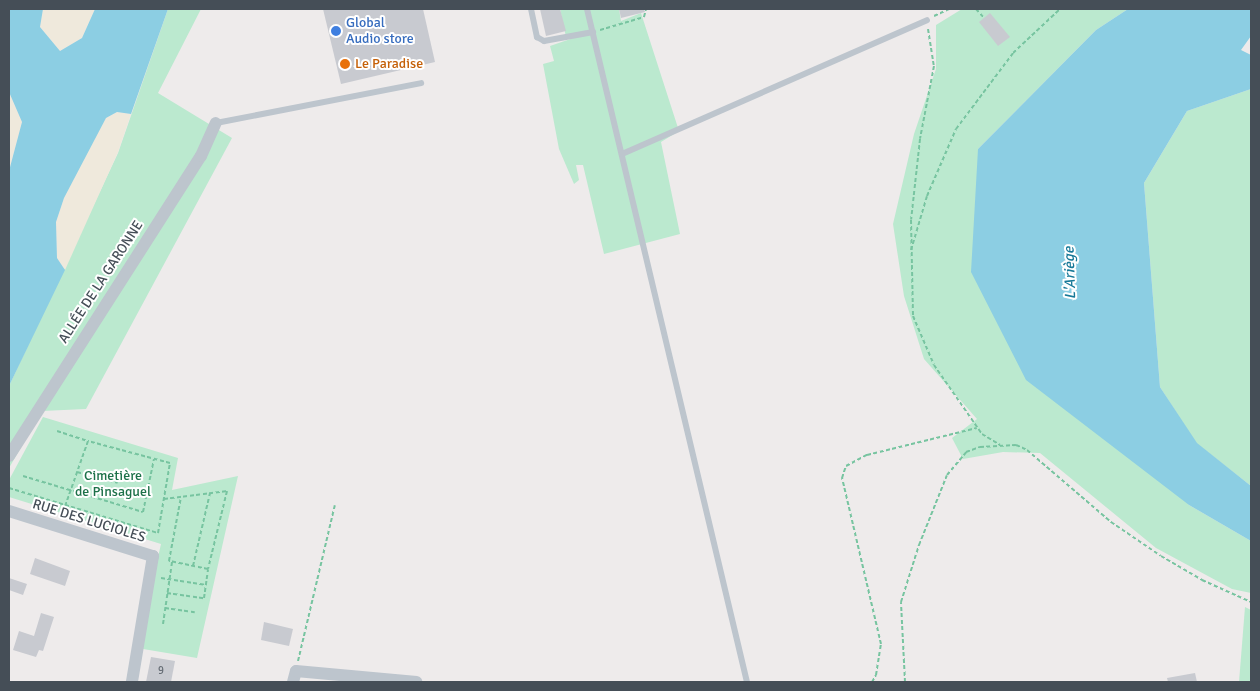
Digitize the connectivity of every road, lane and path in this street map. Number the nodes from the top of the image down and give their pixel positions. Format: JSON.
{"nodes":[{"id":1,"x":530,"y":9,"type":"edge"},
{"id":2,"x":587,"y":9,"type":"edge"},
{"id":3,"x":646,"y":9,"type":"edge"},
{"id":4,"x":949,"y":9,"type":"edge"},
{"id":5,"x":976,"y":9,"type":"edge"},
{"id":6,"x":1060,"y":9,"type":"edge"},
{"id":7,"x":984,"y":18,"type":"dead end"},
{"id":8,"x":927,"y":20,"type":"junction"},
{"id":9,"x":593,"y":32,"type":"junction"},
{"id":10,"x":422,"y":83,"type":"dead end"},
{"id":11,"x":216,"y":123,"type":"joint"},
{"id":12,"x":622,"y":154,"type":"junction"},
{"id":13,"x":910,"y":252,"type":"junction"},
{"id":14,"x":977,"y":428,"type":"junction"},
{"id":15,"x":57,"y":430,"type":"dead end"},
{"id":16,"x":88,"y":441,"type":"junction"},
{"id":17,"x":1000,"y":444,"type":"junction"},
{"id":18,"x":9,"y":456,"type":"edge"},
{"id":19,"x":154,"y":459,"type":"junction"},
{"id":20,"x":77,"y":472,"type":"junction"},
{"id":21,"x":23,"y":476,"type":"dead end"},
{"id":22,"x":118,"y":483,"type":"dead end"},
{"id":23,"x":9,"y":488,"type":"edge"},
{"id":24,"x":71,"y":490,"type":"junction"},
{"id":25,"x":210,"y":493,"type":"junction"},
{"id":26,"x":181,"y":497,"type":"junction"},
{"id":27,"x":164,"y":499,"type":"junction"},
{"id":28,"x":334,"y":504,"type":"dead end"},
{"id":29,"x":65,"y":505,"type":"junction"},
{"id":30,"x":9,"y":511,"type":"edge"},
{"id":31,"x":58,"y":527,"type":"junction"},
{"id":32,"x":172,"y":562,"type":"junction"},
{"id":33,"x":193,"y":566,"type":"junction"},
{"id":34,"x":208,"y":569,"type":"junction"},
{"id":35,"x":159,"y":577,"type":"dead end"},
{"id":36,"x":169,"y":579,"type":"junction"},
{"id":37,"x":206,"y":585,"type":"junction"},
{"id":38,"x":167,"y":593,"type":"junction"},
{"id":39,"x":1251,"y":602,"type":"edge"},
{"id":40,"x":165,"y":608,"type":"junction"},
{"id":41,"x":195,"y":612,"type":"dead end"},
{"id":42,"x":162,"y":624,"type":"dead end"},
{"id":43,"x":295,"y":677,"type":"edge"},
{"id":44,"x":132,"y":682,"type":"edge"},
{"id":45,"x":417,"y":682,"type":"edge"},
{"id":46,"x":747,"y":682,"type":"edge"},
{"id":47,"x":872,"y":682,"type":"edge"},
{"id":48,"x":905,"y":682,"type":"edge"}],
"edges":[{"from":1,"to":9,"type":"lane"},
{"from":2,"to":9,"type":"lane"},
{"from":3,"to":9,"type":"path"},
{"from":4,"to":8,"type":"path"},
{"from":5,"to":7,"type":"path"},
{"from":6,"to":13,"type":"path"},
{"from":8,"to":12,"type":"lane"},
{"from":8,"to":13,"type":"path"},
{"from":9,"to":12,"type":"lane"},
{"from":10,"to":11,"type":"lane"},
{"from":11,"to":18,"type":"street","name":"ALLÉE DE LA GARONNE"},
{"from":12,"to":46,"type":"lane"},
{"from":13,"to":14,"type":"path"},
{"from":14,"to":17,"type":"path"},
{"from":14,"to":47,"type":"path"},
{"from":15,"to":16,"type":"path"},
{"from":16,"to":19,"type":"path"},
{"from":16,"to":20,"type":"path"},
{"from":17,"to":39,"type":"path"},
{"from":17,"to":48,"type":"path"},
{"from":19,"to":24,"type":"path"},
{"from":19,"to":27,"type":"path"},
{"from":20,"to":22,"type":"path"},
{"from":20,"to":24,"type":"path"},
{"from":21,"to":24,"type":"path"},
{"from":23,"to":29,"type":"path"},
{"from":24,"to":29,"type":"path"},
{"from":25,"to":26,"type":"path"},
{"from":25,"to":33,"type":"path"},
{"from":25,"to":34,"type":"path"},
{"from":26,"to":27,"type":"path"},
{"from":26,"to":32,"type":"path"},
{"from":27,"to":29,"type":"path"},
{"from":28,"to":43,"type":"path"},
{"from":29,"to":31,"type":"path"},
{"from":30,"to":31,"type":"street","name":"RUE DES LUCIOLES"},
{"from":31,"to":44,"type":"street","name":"RUE DES LUCIOLES"},
{"from":32,"to":33,"type":"path"},
{"from":32,"to":36,"type":"path"},
{"from":33,"to":34,"type":"path"},
{"from":34,"to":37,"type":"path"},
{"from":35,"to":36,"type":"path"},
{"from":36,"to":37,"type":"path"},
{"from":36,"to":38,"type":"path"},
{"from":37,"to":38,"type":"path"},
{"from":38,"to":40,"type":"path"},
{"from":40,"to":41,"type":"path"},
{"from":40,"to":42,"type":"path"},
{"from":43,"to":45,"type":"street"}]}
